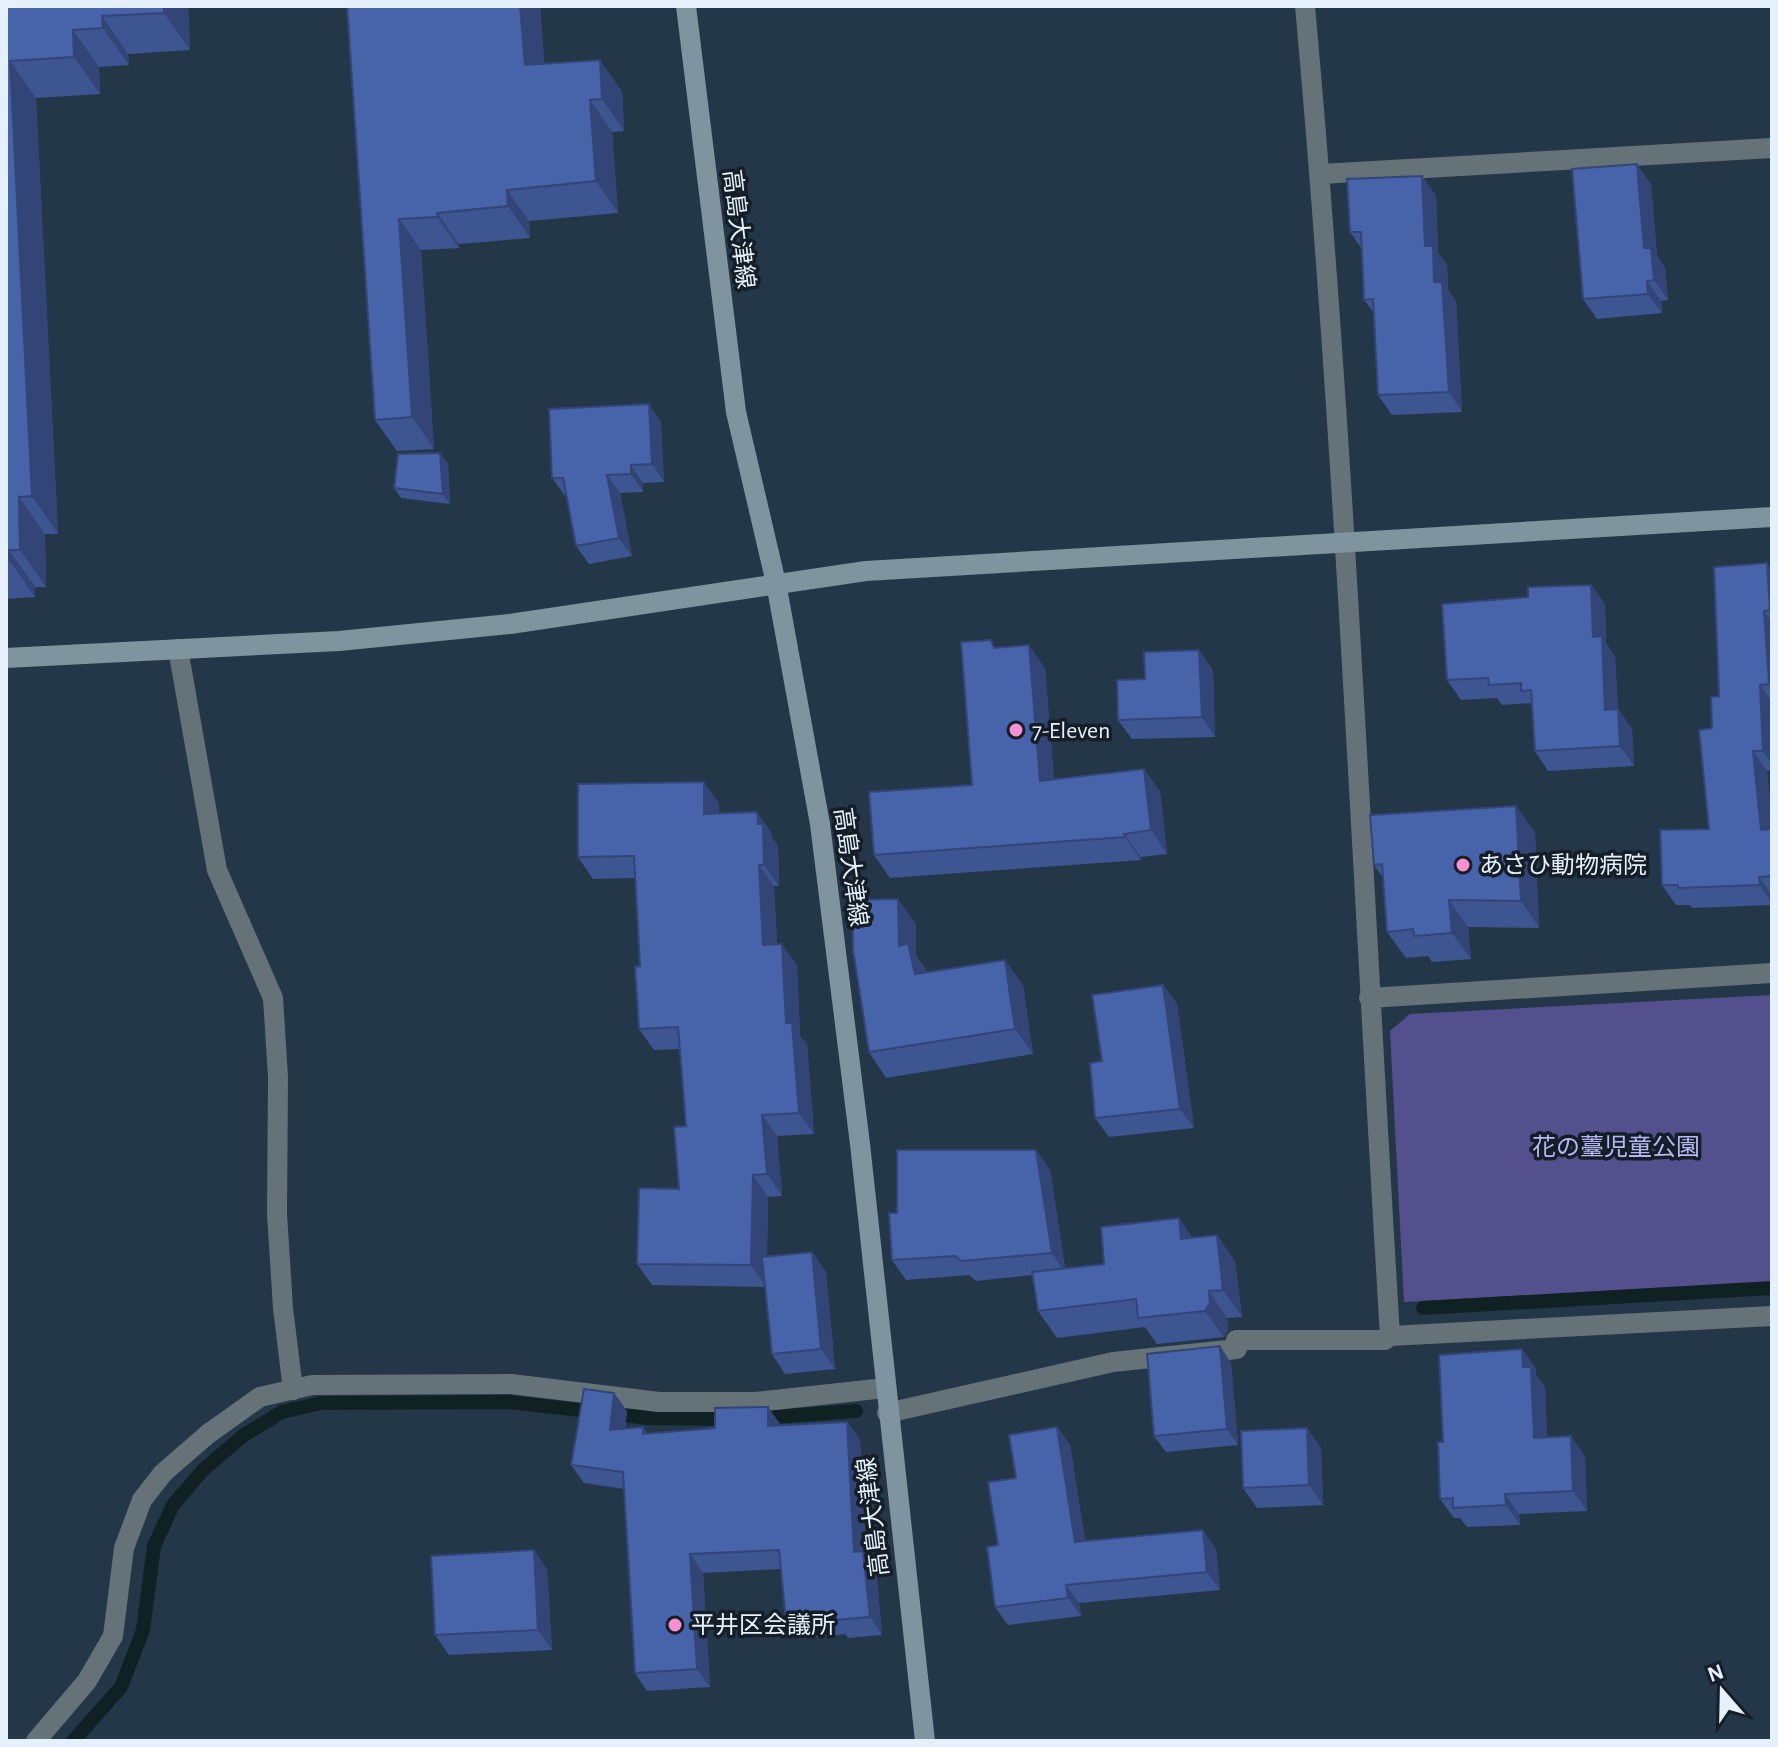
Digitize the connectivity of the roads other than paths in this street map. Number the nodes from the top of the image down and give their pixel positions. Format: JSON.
{"nodes":[{"id":1,"x":686,"y":6,"type":"edge"},
{"id":2,"x":1305,"y":6,"type":"edge"},
{"id":3,"x":1772,"y":148,"type":"edge"},
{"id":4,"x":1321,"y":174,"type":"junction"},
{"id":5,"x":1772,"y":517,"type":"edge"},
{"id":6,"x":1344,"y":542,"type":"junction"},
{"id":7,"x":776,"y":583,"type":"junction"},
{"id":8,"x":178,"y":649,"type":"junction"},
{"id":9,"x":6,"y":658,"type":"edge"},
{"id":10,"x":1772,"y":973,"type":"edge"},
{"id":11,"x":1369,"y":998,"type":"junction"},
{"id":12,"x":1772,"y":1316,"type":"edge"},
{"id":13,"x":1390,"y":1336,"type":"junction"},
{"id":14,"x":885,"y":1388,"type":"junction"},
{"id":15,"x":293,"y":1390,"type":"junction"},
{"id":16,"x":887,"y":1413,"type":"junction"},
{"id":17,"x":36,"y":1741,"type":"edge"},
{"id":18,"x":925,"y":1741,"type":"edge"}],
"edges":[{"from":1,"to":7,"type":"street","name":"高島大津線"},
{"from":2,"to":4,"type":"street"},
{"from":3,"to":4,"type":"street"},
{"from":4,"to":6,"type":"street"},
{"from":5,"to":6,"type":"street"},
{"from":6,"to":7,"type":"street"},
{"from":6,"to":11,"type":"street"},
{"from":7,"to":8,"type":"street"},
{"from":7,"to":14,"type":"street","name":"高島大津線"},
{"from":8,"to":9,"type":"street"},
{"from":8,"to":15,"type":"street"},
{"from":10,"to":11,"type":"street"},
{"from":11,"to":13,"type":"street"},
{"from":12,"to":13,"type":"street"},
{"from":13,"to":16,"type":"street"},
{"from":14,"to":15,"type":"street"},
{"from":14,"to":16,"type":"street","name":"高島大津線"},
{"from":15,"to":17,"type":"street"},
{"from":16,"to":18,"type":"street","name":"高島大津線"}]}
